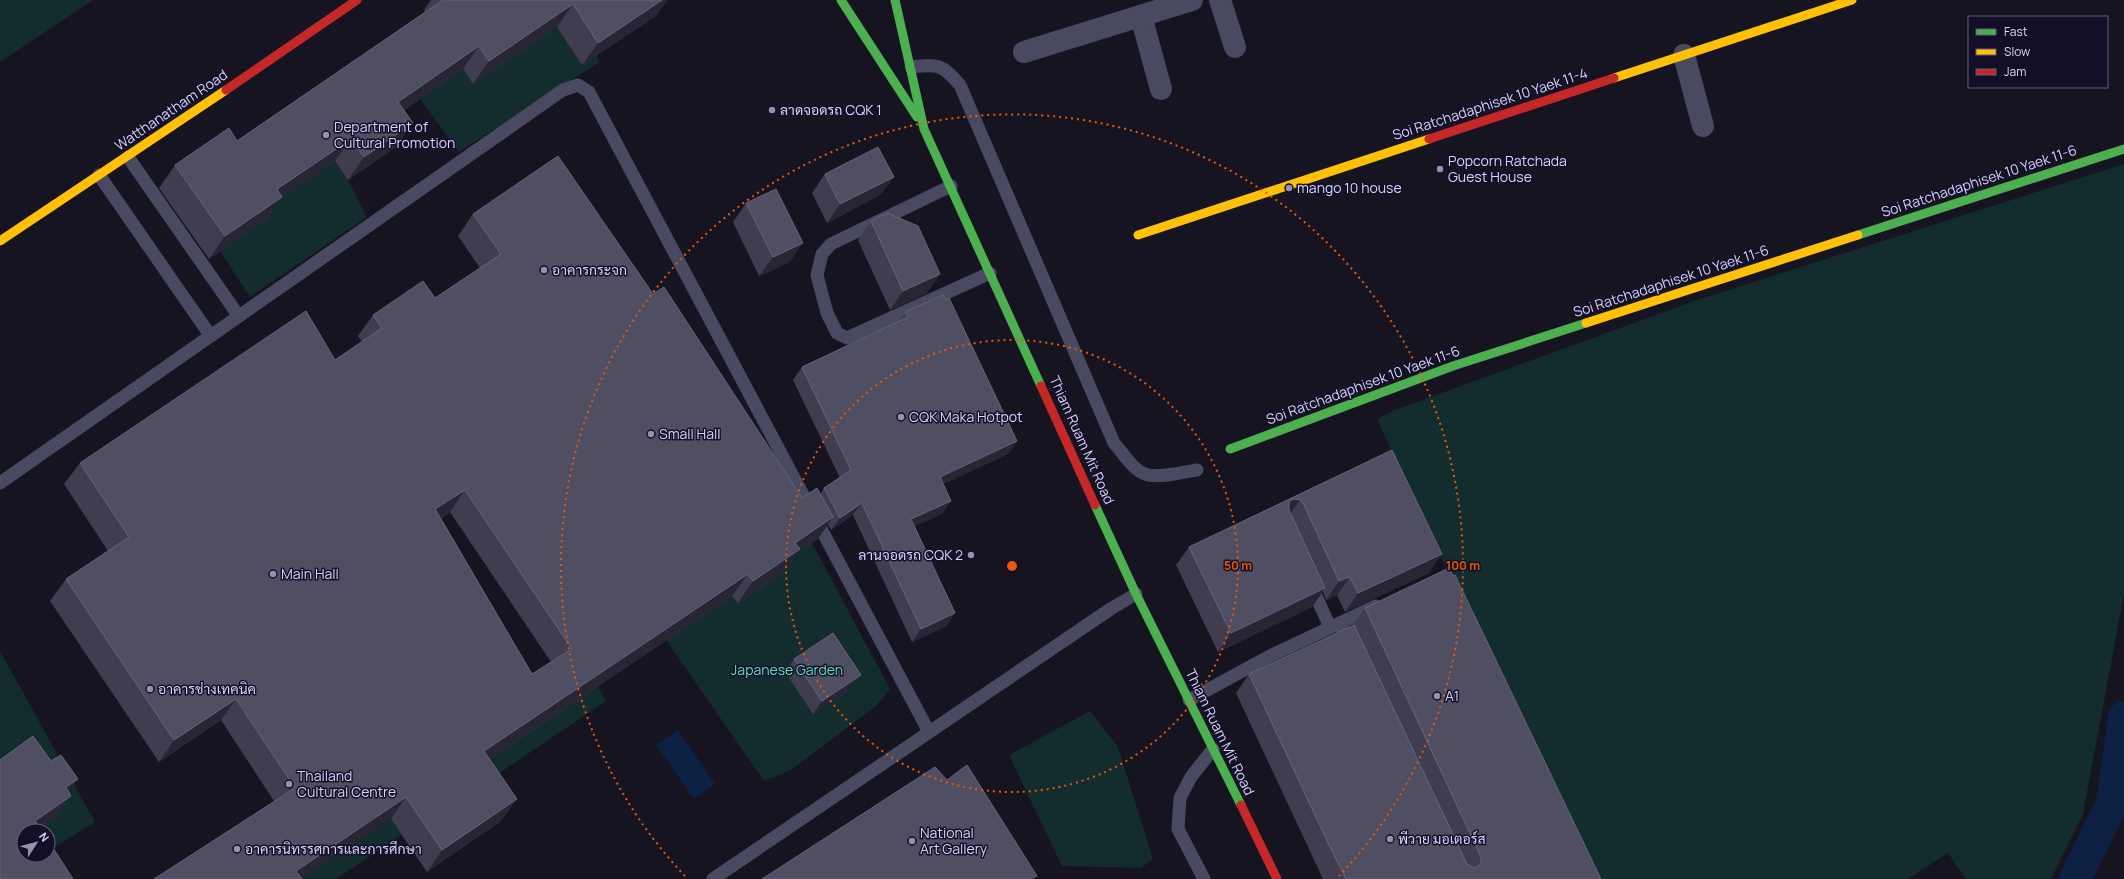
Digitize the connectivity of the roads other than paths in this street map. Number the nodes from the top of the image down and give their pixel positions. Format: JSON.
{"nodes":[{"id":1,"x":357,"y":0,"type":"edge"},
{"id":2,"x":841,"y":0,"type":"edge"},
{"id":3,"x":895,"y":0,"type":"edge"},
{"id":4,"x":1192,"y":0,"type":"edge"},
{"id":5,"x":1220,"y":0,"type":"edge"},
{"id":6,"x":1852,"y":0,"type":"edge"},
{"id":7,"x":1141,"y":16,"type":"junction"},
{"id":8,"x":1235,"y":47,"type":"dead end"},
{"id":9,"x":1024,"y":52,"type":"dead end"},
{"id":10,"x":1684,"y":55,"type":"junction"},
{"id":11,"x":911,"y":67,"type":"junction"},
{"id":12,"x":1161,"y":89,"type":"dead end"},
{"id":13,"x":1703,"y":126,"type":"dead end"},
{"id":14,"x":924,"y":129,"type":"junction"},
{"id":15,"x":2124,"y":149,"type":"edge"},
{"id":16,"x":128,"y":157,"type":"junction"},
{"id":17,"x":99,"y":175,"type":"junction"},
{"id":18,"x":951,"y":186,"type":"junction"},
{"id":19,"x":1138,"y":235,"type":"dead end"},
{"id":20,"x":0,"y":241,"type":"edge"},
{"id":21,"x":990,"y":273,"type":"junction"},
{"id":22,"x":238,"y":315,"type":"junction"},
{"id":23,"x":210,"y":335,"type":"junction"},
{"id":24,"x":1230,"y":450,"type":"dead end"},
{"id":25,"x":1197,"y":470,"type":"dead end"},
{"id":26,"x":0,"y":483,"type":"edge"},
{"id":27,"x":1305,"y":573,"type":"edge"},
{"id":28,"x":1136,"y":594,"type":"junction"},
{"id":29,"x":1388,"y":601,"type":"edge"},
{"id":30,"x":1335,"y":625,"type":"junction"},
{"id":31,"x":1356,"y":658,"type":"edge"},
{"id":32,"x":1189,"y":700,"type":"junction"},
{"id":33,"x":928,"y":732,"type":"junction"},
{"id":34,"x":1213,"y":749,"type":"junction"},
{"id":35,"x":713,"y":879,"type":"edge"},
{"id":36,"x":1204,"y":879,"type":"edge"},
{"id":37,"x":1277,"y":879,"type":"edge"}],
"edges":[{"from":1,"to":16,"type":"street","name":"Watthanatham Road"},
{"from":2,"to":14,"type":"street"},
{"from":3,"to":11,"type":"street","name":"Thiam Ruam Mit Road"},
{"from":4,"to":7,"type":"street"},
{"from":5,"to":8,"type":"street"},
{"from":6,"to":10,"type":"street","name":"Soi Ratchadaphisek 10 Yaek 11-4"},
{"from":7,"to":9,"type":"street"},
{"from":7,"to":12,"type":"street"},
{"from":10,"to":13,"type":"street"},
{"from":10,"to":19,"type":"street","name":"Soi Ratchadaphisek 10 Yaek 11-4"},
{"from":11,"to":14,"type":"street","name":"Thiam Ruam Mit Road"},
{"from":11,"to":25,"type":"lane"},
{"from":14,"to":18,"type":"street","name":"Thiam Ruam Mit Road"},
{"from":15,"to":24,"type":"street","name":"Soi Ratchadaphisek 10 Yaek 11-6"},
{"from":16,"to":17,"type":"street","name":"Watthanatham Road"},
{"from":16,"to":22,"type":"lane"},
{"from":17,"to":20,"type":"street","name":"Watthanatham Road"},
{"from":17,"to":23,"type":"lane"},
{"from":18,"to":21,"type":"street","name":"Thiam Ruam Mit Road"},
{"from":18,"to":21,"type":"lane"},
{"from":21,"to":28,"type":"street","name":"Thiam Ruam Mit Road"},
{"from":22,"to":23,"type":"lane"},
{"from":22,"to":33,"type":"lane"},
{"from":23,"to":26,"type":"lane"},
{"from":27,"to":30,"type":"lane"},
{"from":28,"to":32,"type":"street","name":"Thiam Ruam Mit Road"},
{"from":28,"to":33,"type":"lane"},
{"from":29,"to":30,"type":"lane"},
{"from":30,"to":31,"type":"lane"},
{"from":30,"to":32,"type":"lane"},
{"from":32,"to":34,"type":"street","name":"Thiam Ruam Mit Road"},
{"from":33,"to":35,"type":"lane"},
{"from":34,"to":36,"type":"lane"},
{"from":34,"to":37,"type":"street","name":"Thiam Ruam Mit Road"}]}
